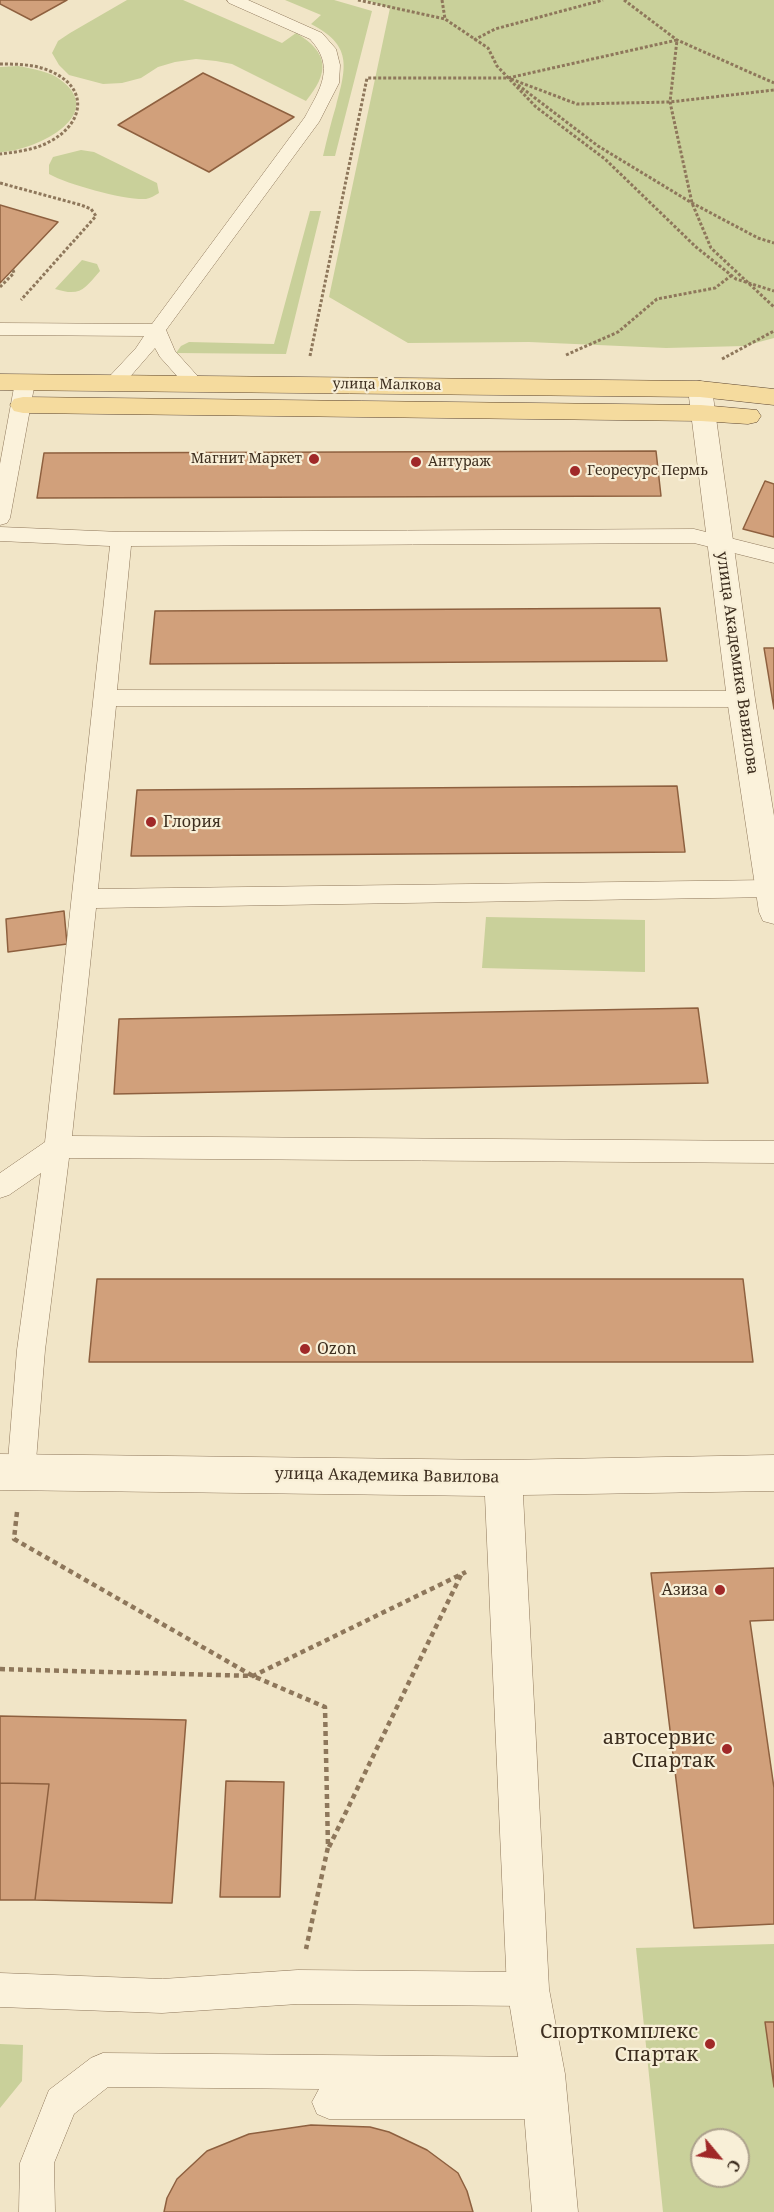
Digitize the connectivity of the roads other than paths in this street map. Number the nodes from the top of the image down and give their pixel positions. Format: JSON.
{"nodes":[{"id":1,"x":235,"y":0,"type":"edge"},
{"id":2,"x":0,"y":329,"type":"edge"},
{"id":3,"x":157,"y":330,"type":"junction"},
{"id":4,"x":0,"y":382,"type":"edge"},
{"id":5,"x":115,"y":382,"type":"junction"},
{"id":6,"x":193,"y":382,"type":"junction"},
{"id":7,"x":16,"y":397,"type":"edge"},
{"id":8,"x":774,"y":397,"type":"edge"},
{"id":9,"x":700,"y":401,"type":"junction"},
{"id":10,"x":774,"y":419,"type":"edge"},
{"id":11,"x":0,"y":518,"type":"edge"},
{"id":12,"x":0,"y":534,"type":"edge"},
{"id":13,"x":121,"y":539,"type":"junction"},
{"id":14,"x":720,"y":541,"type":"junction"},
{"id":15,"x":774,"y":555,"type":"edge"},
{"id":16,"x":106,"y":698,"type":"junction"},
{"id":17,"x":741,"y":699,"type":"junction"},
{"id":18,"x":86,"y":899,"type":"junction"},
{"id":19,"x":772,"y":900,"type":"edge"},
{"id":20,"x":58,"y":1147,"type":"junction"},
{"id":21,"x":774,"y":1152,"type":"edge"},
{"id":22,"x":0,"y":1186,"type":"edge"},
{"id":23,"x":11,"y":1473,"type":"edge"},
{"id":24,"x":774,"y":1473,"type":"edge"},
{"id":25,"x":503,"y":1478,"type":"junction"},
{"id":26,"x":528,"y":1989,"type":"junction"},
{"id":27,"x":0,"y":1990,"type":"edge"},
{"id":28,"x":544,"y":2088,"type":"junction"},
{"id":29,"x":329,"y":2102,"type":"dead end"},
{"id":30,"x":38,"y":2212,"type":"edge"},
{"id":31,"x":555,"y":2212,"type":"edge"}],
"edges":[{"from":1,"to":3,"type":"lane"},
{"from":2,"to":3,"type":"lane"},
{"from":3,"to":5,"type":"lane"},
{"from":3,"to":6,"type":"lane"},
{"from":4,"to":7,"type":"main road","name":"улица Малкова"},
{"from":5,"to":6,"type":"main road","name":"улица Малкова"},
{"from":5,"to":7,"type":"main road","name":"улица Малкова"},
{"from":6,"to":9,"type":"main road","name":"улица Малкова"},
{"from":7,"to":9,"type":"main road","name":"улица Малкова"},
{"from":7,"to":11,"type":"lane"},
{"from":8,"to":9,"type":"main road","name":"улица Малкова"},
{"from":9,"to":10,"type":"main road","name":"улица Малкова"},
{"from":9,"to":14,"type":"street","name":"улица Академика Вавилова"},
{"from":12,"to":13,"type":"lane"},
{"from":13,"to":14,"type":"lane"},
{"from":13,"to":16,"type":"lane"},
{"from":14,"to":15,"type":"lane"},
{"from":14,"to":17,"type":"street","name":"улица Академика Вавилова"},
{"from":16,"to":17,"type":"lane"},
{"from":16,"to":18,"type":"lane"},
{"from":17,"to":19,"type":"street","name":"улица Академика Вавилова"},
{"from":18,"to":19,"type":"lane"},
{"from":18,"to":20,"type":"lane"},
{"from":20,"to":21,"type":"lane"},
{"from":20,"to":22,"type":"lane"},
{"from":20,"to":23,"type":"lane"},
{"from":23,"to":25,"type":"street","name":"улица Академика Вавилова"},
{"from":24,"to":25,"type":"street","name":"улица Академика Вавилова"},
{"from":25,"to":26,"type":"street"},
{"from":26,"to":27,"type":"lane"},
{"from":26,"to":28,"type":"street"},
{"from":28,"to":29,"type":"lane"},
{"from":28,"to":30,"type":"lane"},
{"from":28,"to":31,"type":"street"}]}
